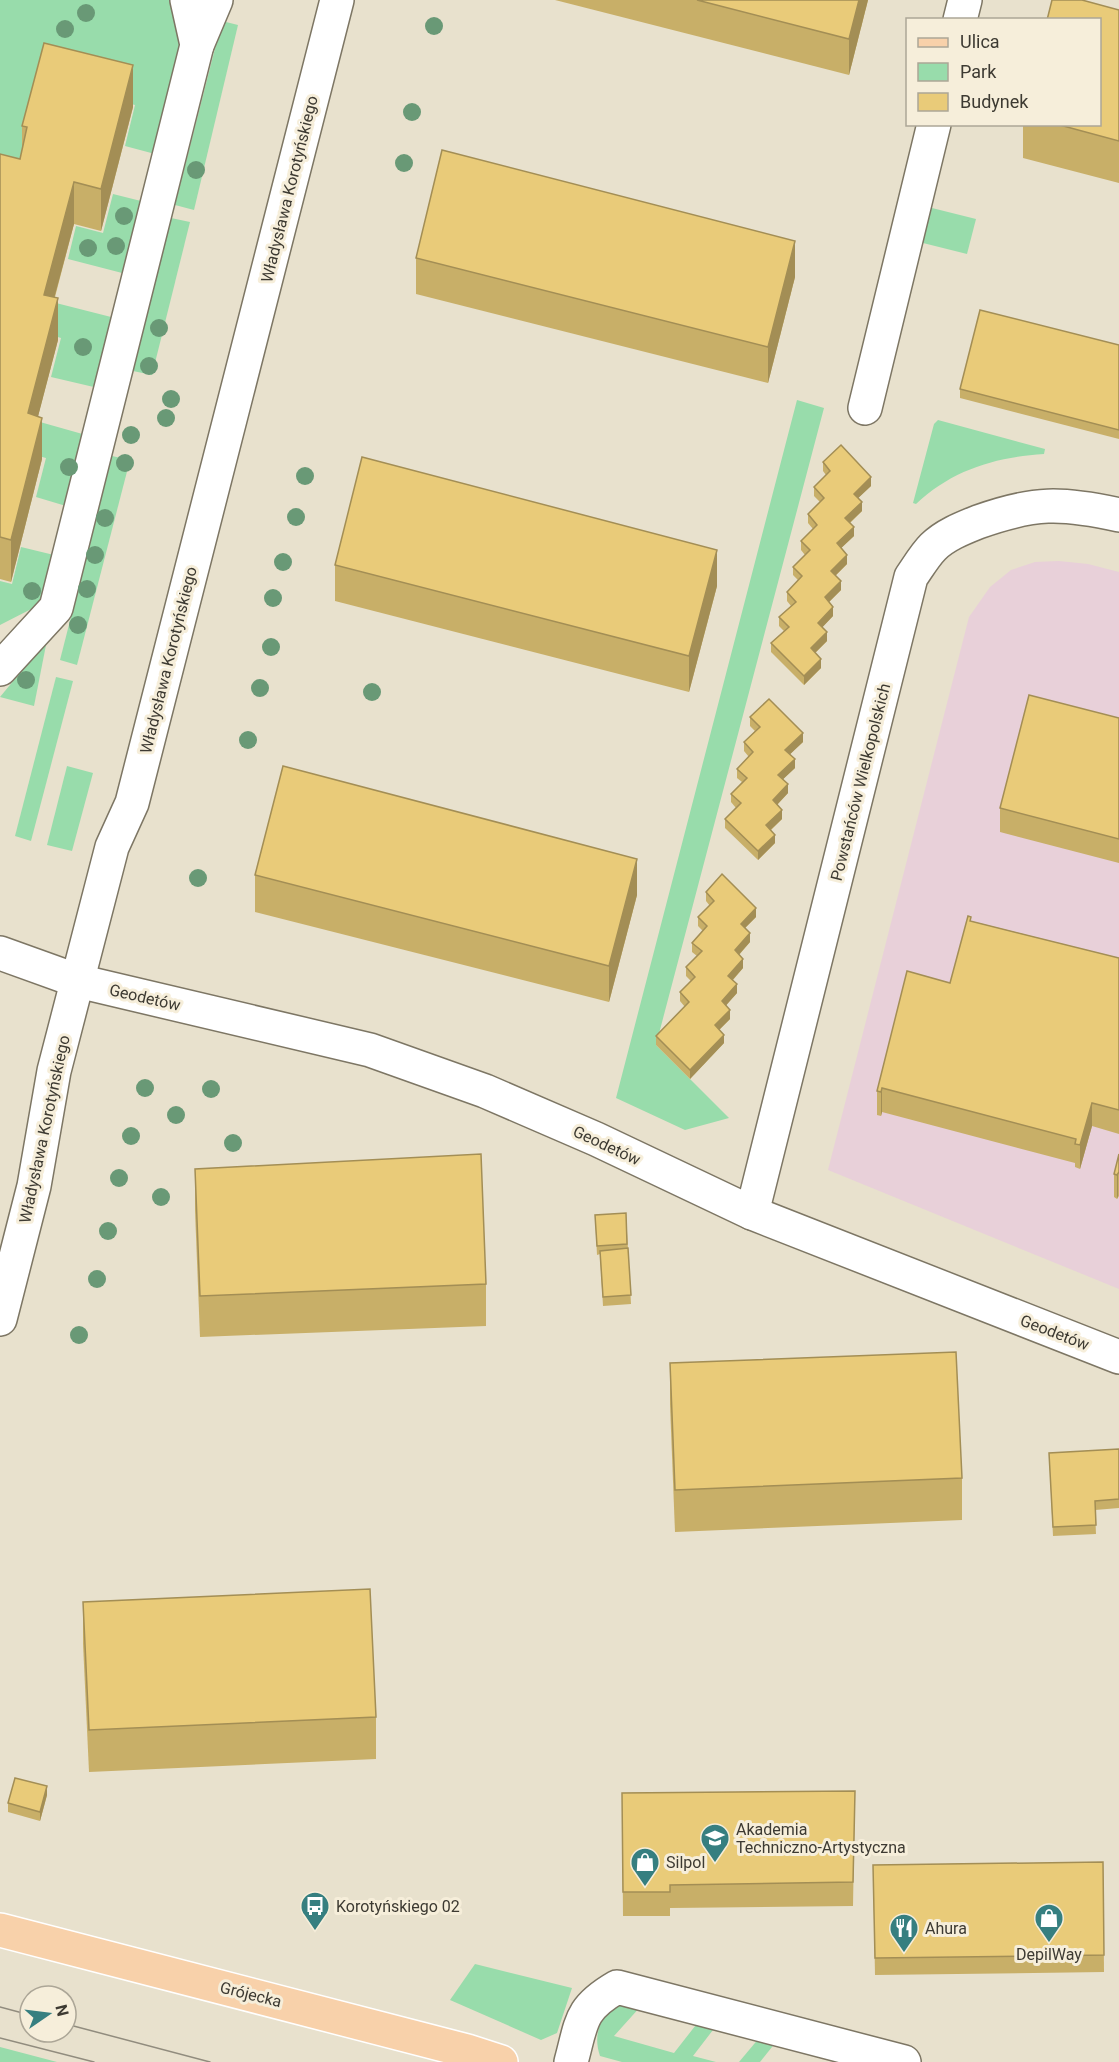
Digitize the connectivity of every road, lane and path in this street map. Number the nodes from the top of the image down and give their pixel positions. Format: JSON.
{"nodes":[{"id":1,"x":187,"y":0,"type":"edge"},
{"id":2,"x":216,"y":0,"type":"edge"},
{"id":3,"x":337,"y":0,"type":"edge"},
{"id":4,"x":965,"y":0,"type":"edge"},
{"id":5,"x":960,"y":18,"type":"edge"},
{"id":6,"x":197,"y":45,"type":"junction"},
{"id":7,"x":934,"y":126,"type":"edge"},
{"id":8,"x":865,"y":408,"type":"dead end"},
{"id":9,"x":1119,"y":515,"type":"edge"},
{"id":10,"x":0,"y":669,"type":"edge"},
{"id":11,"x":0,"y":953,"type":"edge"},
{"id":12,"x":78,"y":981,"type":"junction"},
{"id":13,"x":752,"y":1213,"type":"junction"},
{"id":14,"x":0,"y":1319,"type":"edge"},
{"id":15,"x":1119,"y":1357,"type":"edge"},
{"id":16,"x":0,"y":1930,"type":"edge"},
{"id":17,"x":501,"y":2062,"type":"edge"},
{"id":18,"x":571,"y":2062,"type":"edge"},
{"id":19,"x":904,"y":2062,"type":"edge"}],
"edges":[{"from":1,"to":6,"type":"street"},
{"from":2,"to":6,"type":"street"},
{"from":3,"to":12,"type":"street","name":"Władysława Korotyńskiego"},
{"from":4,"to":5,"type":"street"},
{"from":6,"to":10,"type":"street"},
{"from":7,"to":8,"type":"street"},
{"from":9,"to":13,"type":"street","name":"Powstańców Wielkopolskich"},
{"from":11,"to":12,"type":"street","name":"Geodetów"},
{"from":12,"to":13,"type":"street","name":"Geodetów"},
{"from":12,"to":14,"type":"street","name":"Władysława Korotyńskiego"},
{"from":13,"to":15,"type":"street","name":"Geodetów"},
{"from":16,"to":17,"type":"main road","name":"Grójecka"},
{"from":18,"to":19,"type":"street"}]}
